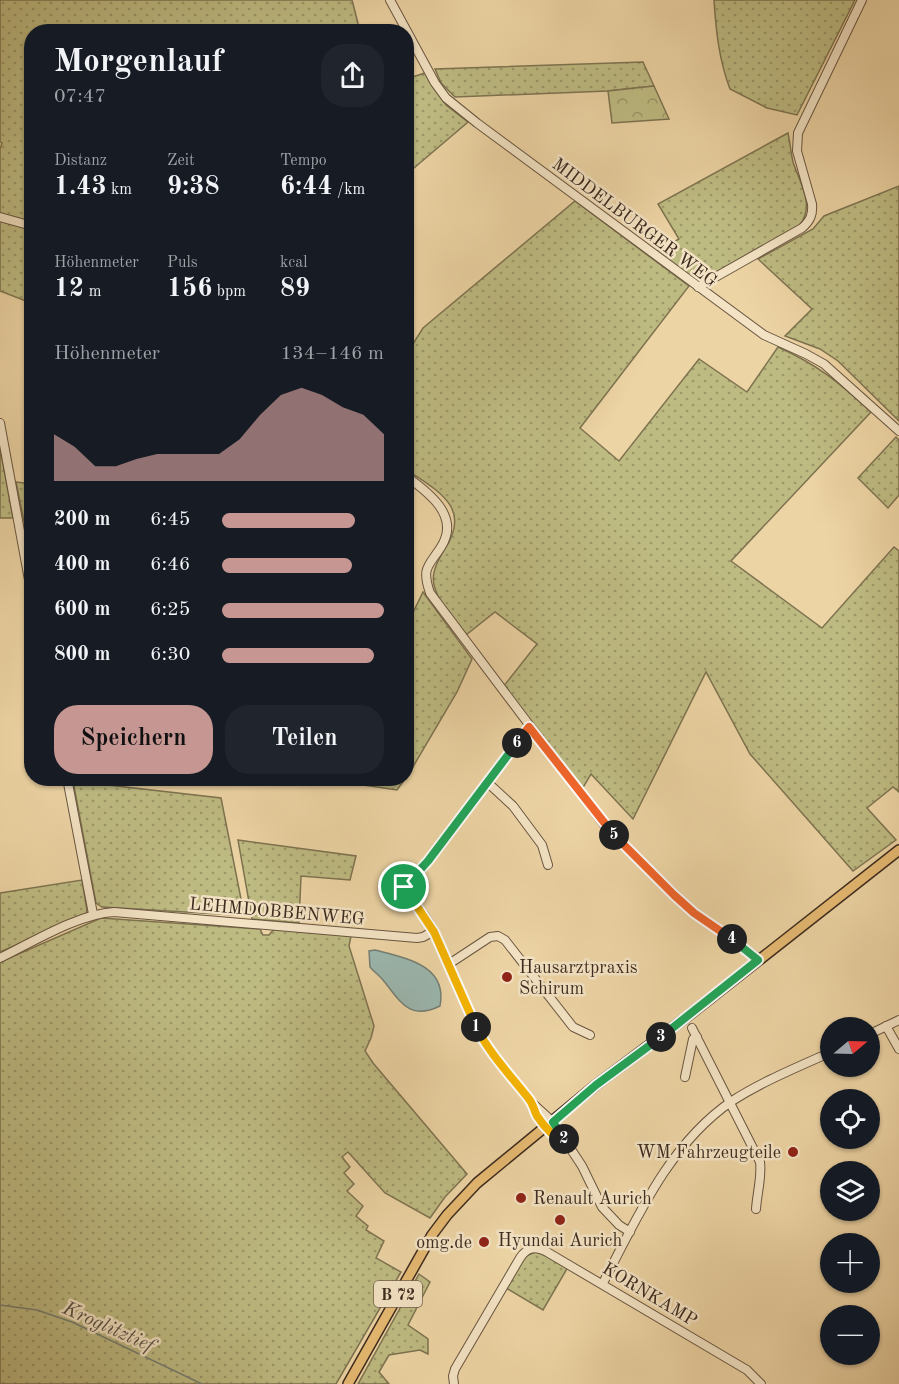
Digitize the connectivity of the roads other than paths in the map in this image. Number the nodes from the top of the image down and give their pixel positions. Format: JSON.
{"nodes":[{"id":1,"x":390,"y":0,"type":"edge"},
{"id":2,"x":862,"y":0,"type":"edge"},
{"id":3,"x":403,"y":24,"type":"edge"},
{"id":4,"x":414,"y":45,"type":"edge"},
{"id":5,"x":0,"y":217,"type":"edge"},
{"id":6,"x":24,"y":224,"type":"edge"},
{"id":7,"x":698,"y":287,"type":"junction"},
{"id":8,"x":0,"y":423,"type":"edge"},
{"id":9,"x":899,"y":431,"type":"edge"},
{"id":10,"x":414,"y":482,"type":"edge"},
{"id":11,"x":24,"y":553,"type":"edge"},
{"id":12,"x":529,"y":727,"type":"junction"},
{"id":13,"x":487,"y":782,"type":"junction"},
{"id":14,"x":69,"y":786,"type":"edge"},
{"id":15,"x":899,"y":850,"type":"edge"},
{"id":16,"x":548,"y":865,"type":"dead end"},
{"id":17,"x":395,"y":878,"type":"dead end"},
{"id":18,"x":404,"y":887,"type":"junction"},
{"id":19,"x":93,"y":914,"type":"junction"},
{"id":20,"x":434,"y":932,"type":"junction"},
{"id":21,"x":0,"y":958,"type":"edge"},
{"id":22,"x":758,"y":960,"type":"junction"},
{"id":23,"x":449,"y":964,"type":"junction"},
{"id":24,"x":899,"y":1020,"type":"edge"},
{"id":25,"x":886,"y":1026,"type":"junction"},
{"id":26,"x":692,"y":1028,"type":"dead end"},
{"id":27,"x":880,"y":1029,"type":"edge"},
{"id":28,"x":590,"y":1035,"type":"dead end"},
{"id":29,"x":697,"y":1037,"type":"junction"},
{"id":30,"x":899,"y":1049,"type":"edge"},
{"id":31,"x":820,"y":1057,"type":"edge"},
{"id":32,"x":685,"y":1077,"type":"dead end"},
{"id":33,"x":730,"y":1103,"type":"junction"},
{"id":34,"x":550,"y":1125,"type":"junction"},
{"id":35,"x":756,"y":1209,"type":"dead end"},
{"id":36,"x":630,"y":1232,"type":"junction"},
{"id":37,"x":603,"y":1284,"type":"junction"},
{"id":38,"x":348,"y":1384,"type":"edge"},
{"id":39,"x":454,"y":1384,"type":"edge"},
{"id":40,"x":761,"y":1384,"type":"edge"}],
"edges":[{"from":1,"to":3,"type":"street","name":"MIDDELBURGER WEG"},
{"from":2,"to":7,"type":"street"},
{"from":4,"to":7,"type":"street","name":"MIDDELBURGER WEG"},
{"from":5,"to":6,"type":"street"},
{"from":7,"to":9,"type":"street","name":"MIDDELBURGER WEG"},
{"from":8,"to":11,"type":"street"},
{"from":10,"to":12,"type":"street"},
{"from":12,"to":13,"type":"street"},
{"from":12,"to":22,"type":"street"},
{"from":13,"to":16,"type":"street"},
{"from":13,"to":18,"type":"street"},
{"from":14,"to":19,"type":"street"},
{"from":15,"to":22,"type":"main road","number":"B 72"},
{"from":17,"to":18,"type":"street"},
{"from":18,"to":20,"type":"street"},
{"from":19,"to":20,"type":"street","name":"LEHMDOBBENWEG"},
{"from":19,"to":21,"type":"street","name":"LEHMDOBBENWEG"},
{"from":20,"to":23,"type":"street"},
{"from":22,"to":34,"type":"main road","number":"B 72"},
{"from":23,"to":28,"type":"street"},
{"from":23,"to":34,"type":"street"},
{"from":24,"to":25,"type":"street"},
{"from":25,"to":27,"type":"street"},
{"from":25,"to":30,"type":"street"},
{"from":26,"to":29,"type":"street"},
{"from":29,"to":32,"type":"street"},
{"from":29,"to":33,"type":"street"},
{"from":31,"to":33,"type":"street"},
{"from":33,"to":35,"type":"street"},
{"from":33,"to":36,"type":"street"},
{"from":34,"to":36,"type":"street"},
{"from":34,"to":38,"type":"main road","number":"B 72"},
{"from":36,"to":37,"type":"street"},
{"from":37,"to":39,"type":"street","name":"KORNKAMP"},
{"from":37,"to":40,"type":"street","name":"KORNKAMP"}]}
